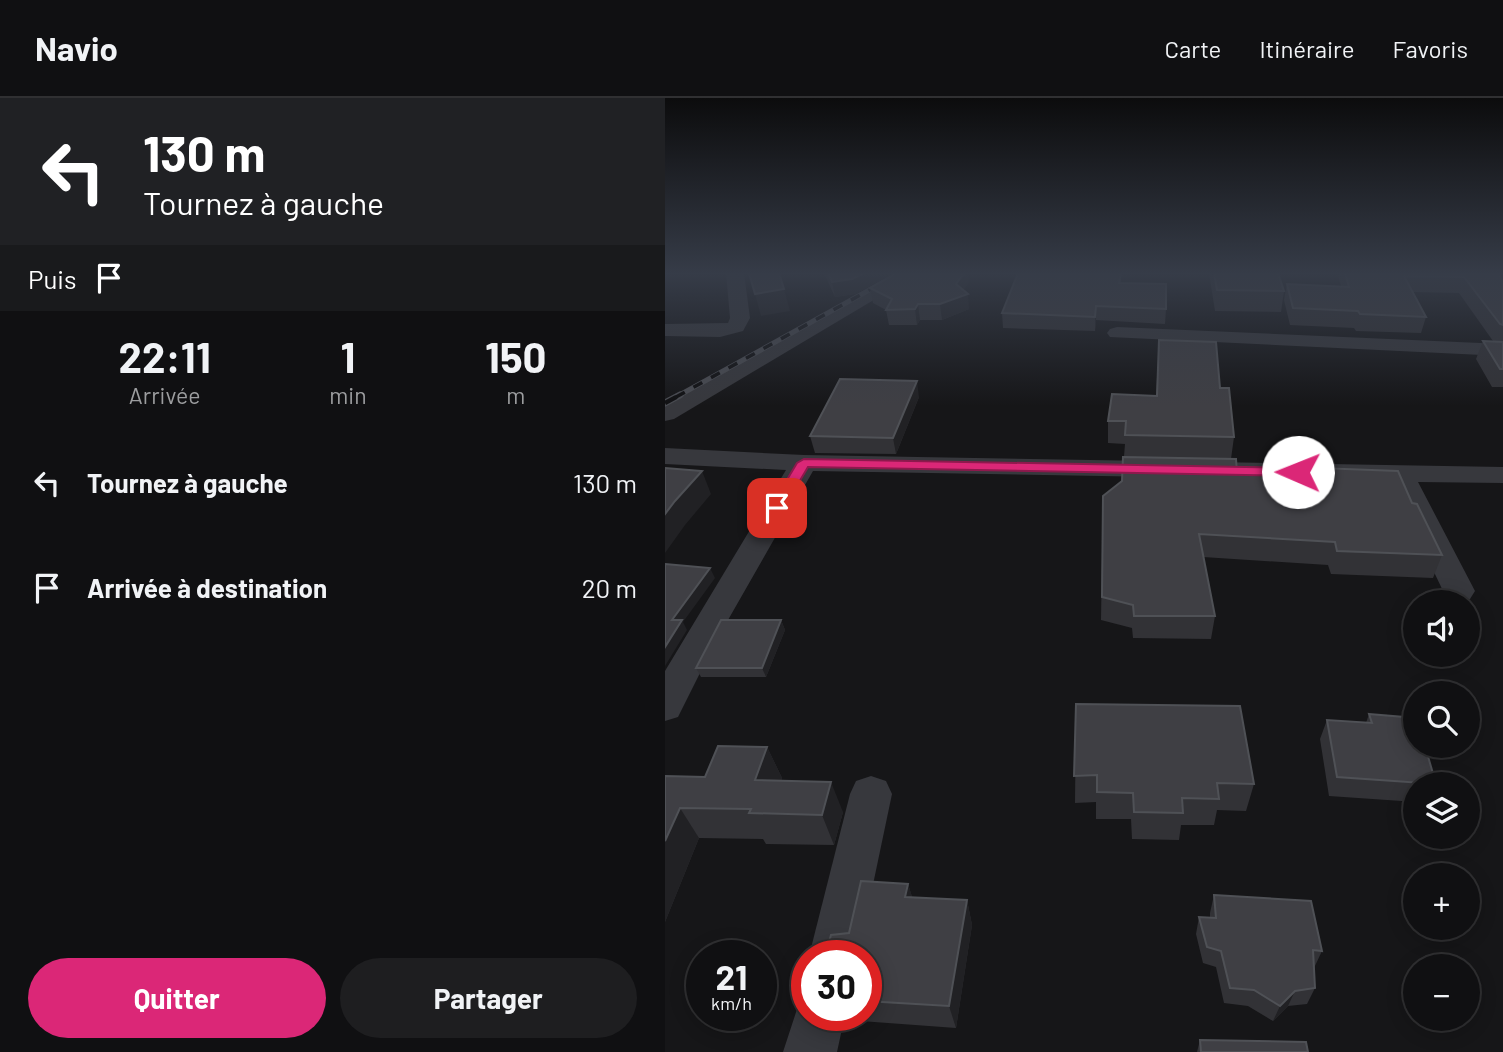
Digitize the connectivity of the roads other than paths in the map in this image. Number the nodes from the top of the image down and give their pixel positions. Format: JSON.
{"nodes":[{"id":1,"x":740,"y":318,"type":"edge"},
{"id":2,"x":833,"y":318,"type":"edge"},
{"id":3,"x":665,"y":330,"type":"edge"},
{"id":4,"x":1117,"y":333,"type":"dead end"},
{"id":5,"x":1503,"y":349,"type":"edge"},
{"id":6,"x":665,"y":414,"type":"edge"},
{"id":7,"x":665,"y":456,"type":"edge"},
{"id":8,"x":804,"y":463,"type":"junction"},
{"id":9,"x":1401,"y":474,"type":"junction"},
{"id":10,"x":1503,"y":475,"type":"edge"},
{"id":11,"x":1459,"y":590,"type":"edge"},
{"id":12,"x":665,"y":706,"type":"edge"},
{"id":13,"x":871,"y":794,"type":"dead end"},
{"id":14,"x":837,"y":940,"type":"edge"},
{"id":15,"x":815,"y":1031,"type":"edge"},
{"id":16,"x":810,"y":1052,"type":"edge"}],
"edges":[{"from":1,"to":3,"type":"street"},
{"from":2,"to":6,"type":"street"},
{"from":4,"to":5,"type":"street"},
{"from":7,"to":8,"type":"street"},
{"from":8,"to":9,"type":"street"},
{"from":8,"to":12,"type":"street"},
{"from":9,"to":10,"type":"street"},
{"from":9,"to":11,"type":"street"},
{"from":13,"to":14,"type":"street"},
{"from":15,"to":16,"type":"street"}]}
